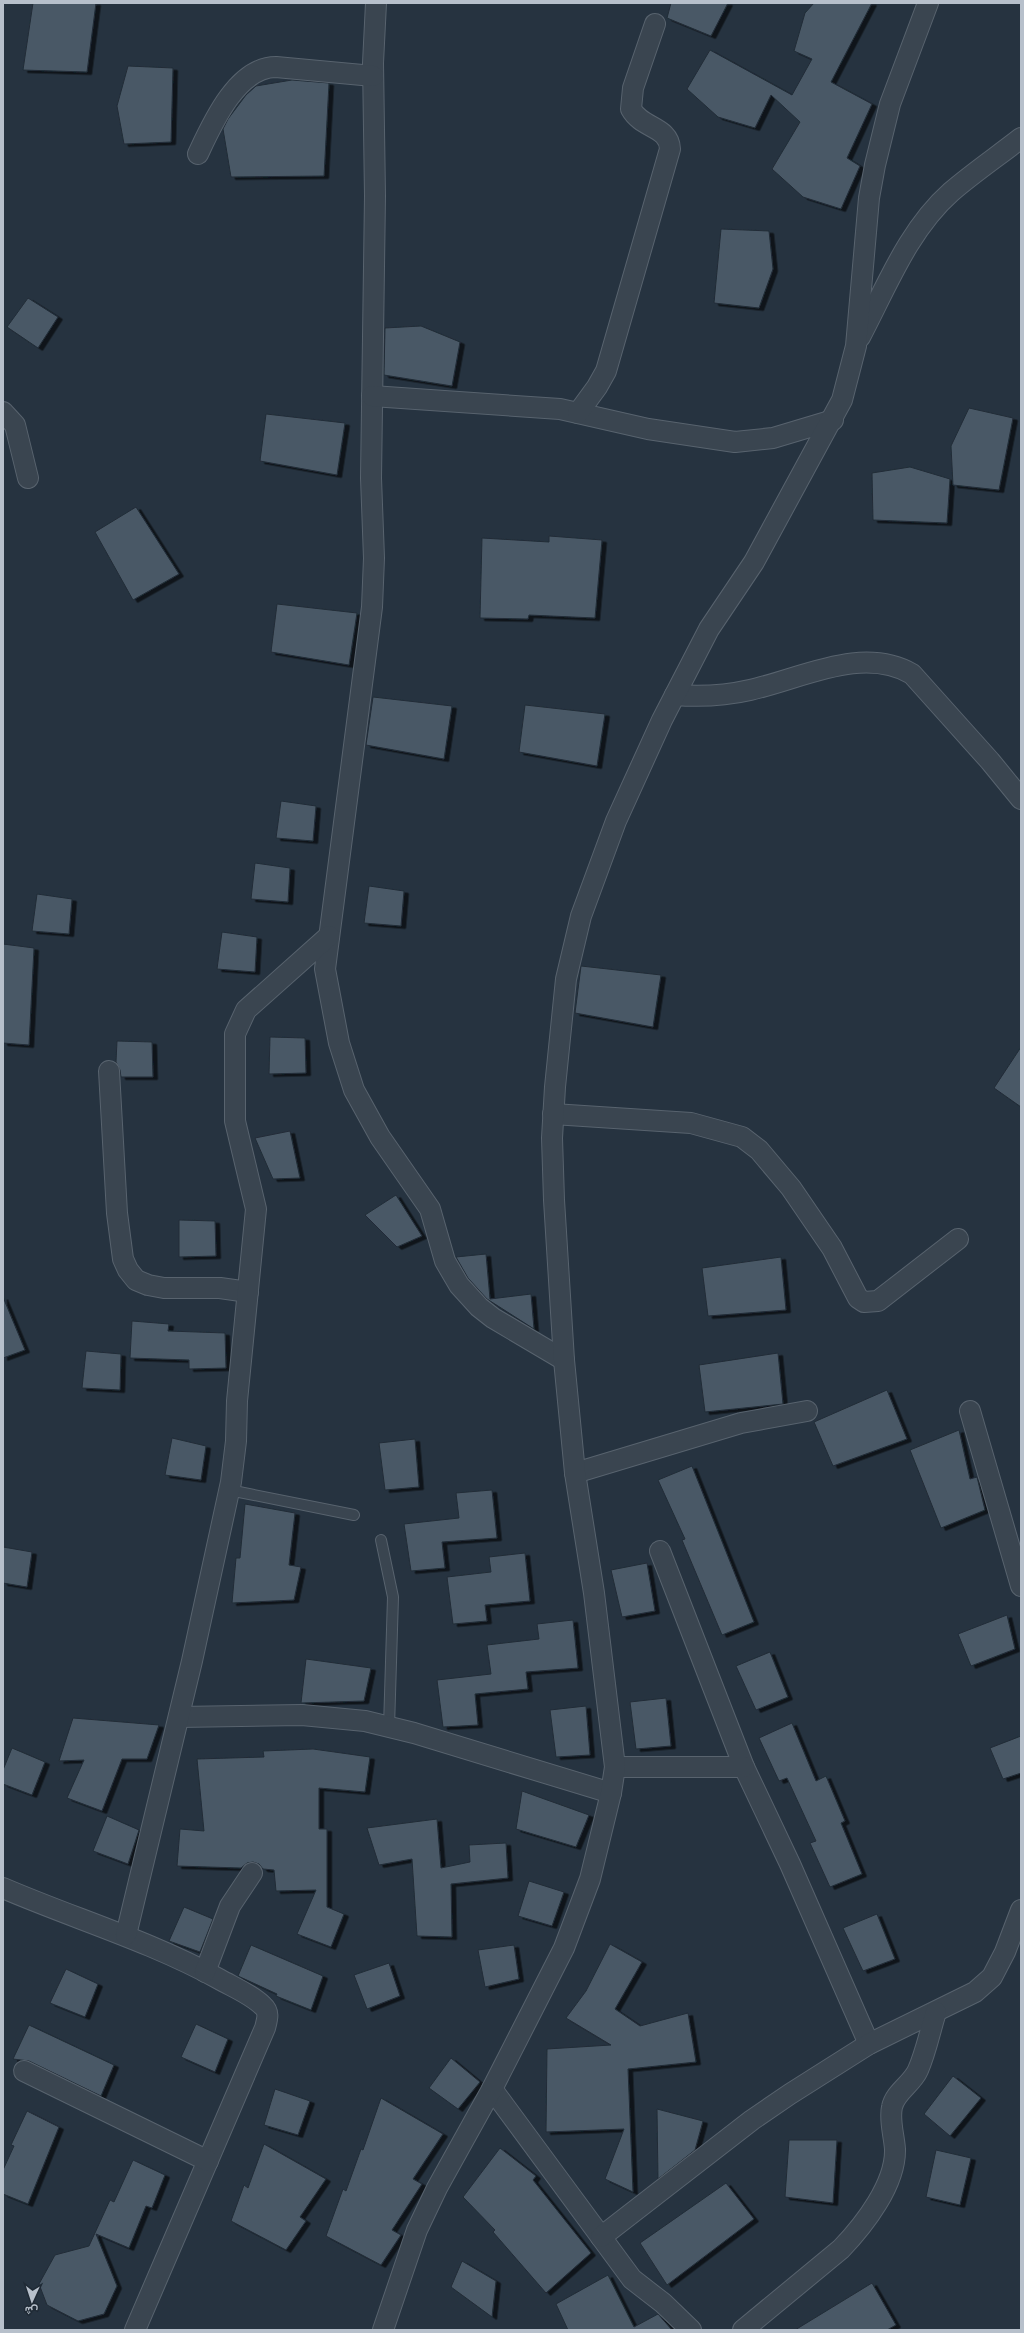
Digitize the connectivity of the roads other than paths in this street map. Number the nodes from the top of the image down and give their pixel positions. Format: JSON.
{"nodes":[{"id":1,"x":376,"y":3,"type":"edge"},
{"id":2,"x":928,"y":3,"type":"edge"},
{"id":3,"x":655,"y":24,"type":"dead end"},
{"id":4,"x":373,"y":76,"type":"junction"},
{"id":5,"x":1021,"y":138,"type":"edge"},
{"id":6,"x":198,"y":154,"type":"dead end"},
{"id":7,"x":856,"y":346,"type":"junction"},
{"id":8,"x":372,"y":396,"type":"junction"},
{"id":9,"x":3,"y":412,"type":"edge"},
{"id":10,"x":578,"y":413,"type":"junction"},
{"id":11,"x":833,"y":420,"type":"junction"},
{"id":12,"x":28,"y":478,"type":"dead end"},
{"id":13,"x":675,"y":694,"type":"junction"},
{"id":14,"x":1021,"y":799,"type":"edge"},
{"id":15,"x":329,"y":936,"type":"junction"},
{"id":16,"x":109,"y":1071,"type":"dead end"},
{"id":17,"x":553,"y":1114,"type":"junction"},
{"id":18,"x":958,"y":1239,"type":"dead end"},
{"id":19,"x":248,"y":1292,"type":"junction"},
{"id":20,"x":564,"y":1360,"type":"junction"},
{"id":21,"x":807,"y":1411,"type":"dead end"},
{"id":22,"x":970,"y":1411,"type":"dead end"},
{"id":23,"x":575,"y":1473,"type":"junction"},
{"id":24,"x":229,"y":1490,"type":"junction"},
{"id":25,"x":354,"y":1515,"type":"dead end"},
{"id":26,"x":381,"y":1540,"type":"dead end"},
{"id":27,"x":660,"y":1551,"type":"dead end"},
{"id":28,"x":1021,"y":1586,"type":"edge"},
{"id":29,"x":179,"y":1717,"type":"junction"},
{"id":30,"x":389,"y":1727,"type":"junction"},
{"id":31,"x":614,"y":1767,"type":"junction"},
{"id":32,"x":744,"y":1767,"type":"junction"},
{"id":33,"x":611,"y":1793,"type":"junction"},
{"id":34,"x":252,"y":1873,"type":"dead end"},
{"id":35,"x":3,"y":1888,"type":"edge"},
{"id":36,"x":1021,"y":1910,"type":"edge"},
{"id":37,"x":126,"y":1935,"type":"junction"},
{"id":38,"x":205,"y":1972,"type":"junction"},
{"id":39,"x":936,"y":2012,"type":"junction"},
{"id":40,"x":869,"y":2044,"type":"junction"},
{"id":41,"x":24,"y":2071,"type":"dead end"},
{"id":42,"x":492,"y":2089,"type":"junction"},
{"id":43,"x":208,"y":2160,"type":"junction"},
{"id":44,"x":601,"y":2237,"type":"junction"},
{"id":45,"x":135,"y":2330,"type":"edge"},
{"id":46,"x":383,"y":2330,"type":"edge"},
{"id":47,"x":691,"y":2330,"type":"edge"},
{"id":48,"x":743,"y":2330,"type":"edge"}],
"edges":[{"from":1,"to":4,"type":"street"},
{"from":2,"to":7,"type":"street"},
{"from":3,"to":10,"type":"street"},
{"from":4,"to":6,"type":"street"},
{"from":4,"to":8,"type":"street"},
{"from":5,"to":7,"type":"street"},
{"from":7,"to":11,"type":"street"},
{"from":8,"to":10,"type":"street"},
{"from":8,"to":15,"type":"street"},
{"from":9,"to":12,"type":"street"},
{"from":10,"to":11,"type":"street"},
{"from":11,"to":13,"type":"street"},
{"from":13,"to":14,"type":"street"},
{"from":13,"to":17,"type":"street"},
{"from":15,"to":19,"type":"street"},
{"from":15,"to":20,"type":"street"},
{"from":16,"to":19,"type":"street"},
{"from":17,"to":18,"type":"street"},
{"from":17,"to":20,"type":"street"},
{"from":19,"to":24,"type":"street"},
{"from":20,"to":23,"type":"street"},
{"from":21,"to":23,"type":"street"},
{"from":22,"to":28,"type":"street"},
{"from":23,"to":31,"type":"street"},
{"from":24,"to":25,"type":"lane"},
{"from":24,"to":29,"type":"street"},
{"from":26,"to":30,"type":"lane"},
{"from":27,"to":32,"type":"street"},
{"from":29,"to":30,"type":"street"},
{"from":29,"to":37,"type":"street"},
{"from":30,"to":33,"type":"street"},
{"from":31,"to":32,"type":"street"},
{"from":31,"to":33,"type":"street"},
{"from":32,"to":40,"type":"street"},
{"from":33,"to":42,"type":"street"},
{"from":34,"to":38,"type":"street"},
{"from":35,"to":37,"type":"street"},
{"from":36,"to":39,"type":"street"},
{"from":37,"to":38,"type":"street"},
{"from":38,"to":43,"type":"street"},
{"from":39,"to":40,"type":"street"},
{"from":39,"to":48,"type":"street"},
{"from":40,"to":44,"type":"street"},
{"from":41,"to":43,"type":"street"},
{"from":42,"to":44,"type":"street"},
{"from":42,"to":46,"type":"street"},
{"from":43,"to":45,"type":"street"},
{"from":44,"to":47,"type":"street"}]}
